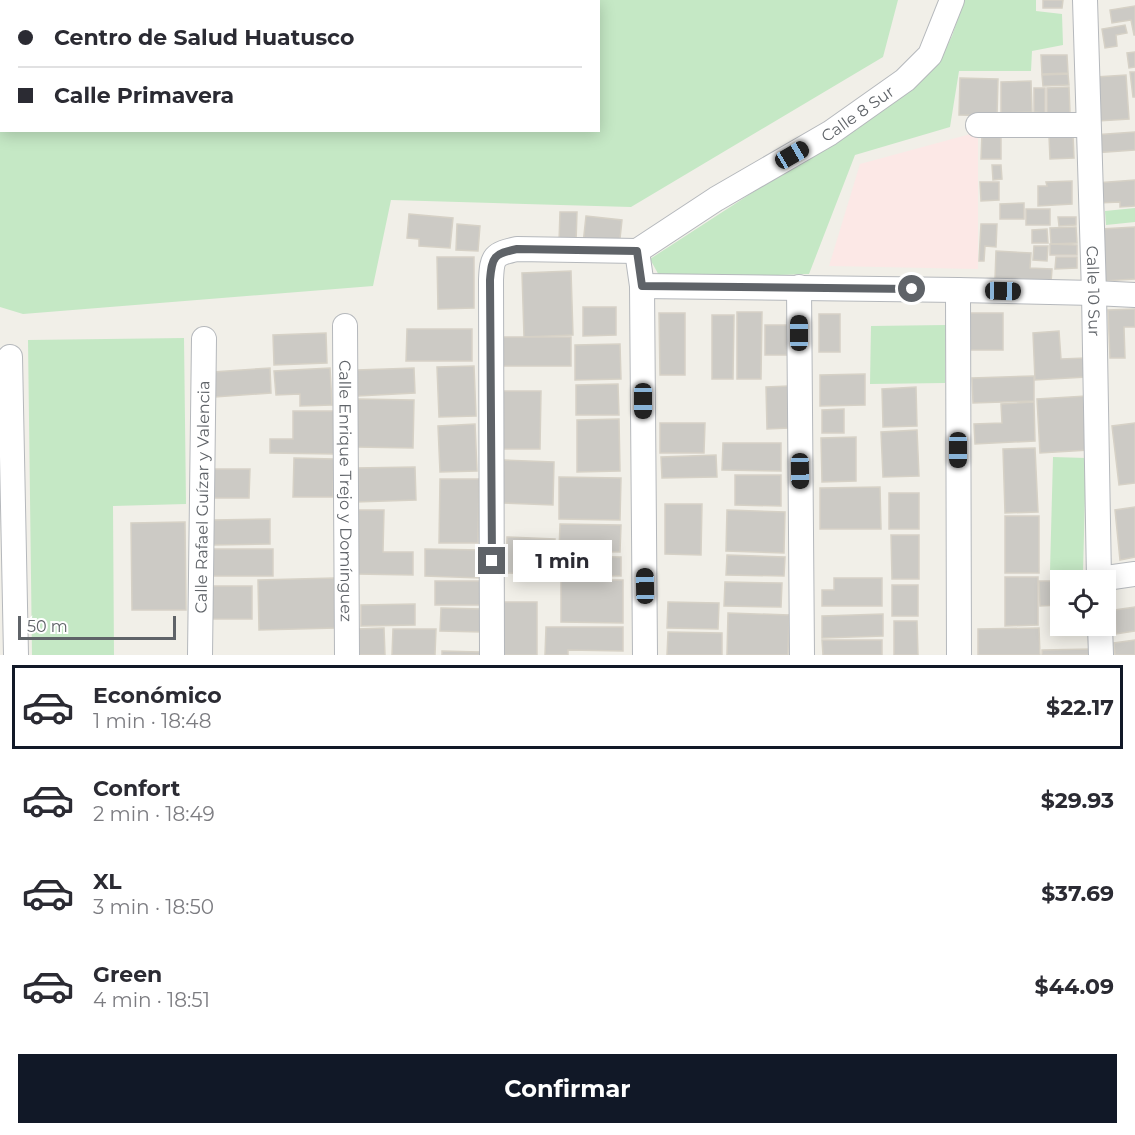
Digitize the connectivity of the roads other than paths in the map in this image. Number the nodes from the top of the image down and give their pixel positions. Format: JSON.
{"nodes":[{"id":1,"x":952,"y":0,"type":"edge"},
{"id":2,"x":1085,"y":0,"type":"edge"},
{"id":3,"x":978,"y":125,"type":"dead end"},
{"id":4,"x":1088,"y":125,"type":"junction"},
{"id":5,"x":637,"y":251,"type":"junction"},
{"id":6,"x":642,"y":286,"type":"junction"},
{"id":7,"x":799,"y":287,"type":"junction"},
{"id":8,"x":958,"y":290,"type":"junction"},
{"id":9,"x":1094,"y":293,"type":"junction"},
{"id":10,"x":1135,"y":295,"type":"edge"},
{"id":11,"x":345,"y":326,"type":"dead end"},
{"id":12,"x":204,"y":339,"type":"dead end"},
{"id":13,"x":10,"y":357,"type":"dead end"},
{"id":14,"x":1099,"y":570,"type":"edge"},
{"id":15,"x":1135,"y":574,"type":"edge"},
{"id":16,"x":1116,"y":577,"type":"edge"},
{"id":17,"x":1100,"y":636,"type":"edge"},
{"id":18,"x":16,"y":655,"type":"edge"},
{"id":19,"x":200,"y":655,"type":"edge"},
{"id":20,"x":347,"y":655,"type":"edge"},
{"id":21,"x":492,"y":655,"type":"edge"},
{"id":22,"x":645,"y":655,"type":"edge"},
{"id":23,"x":802,"y":655,"type":"edge"},
{"id":24,"x":959,"y":655,"type":"edge"},
{"id":25,"x":1101,"y":655,"type":"edge"}],
"edges":[{"from":1,"to":5,"type":"street","name":"Calle 8 Sur"},
{"from":2,"to":4,"type":"street","name":"Calle 10 Sur"},
{"from":3,"to":4,"type":"street"},
{"from":4,"to":9,"type":"street","name":"Calle 10 Sur"},
{"from":5,"to":6,"type":"street"},
{"from":5,"to":21,"type":"street"},
{"from":6,"to":7,"type":"street"},
{"from":6,"to":22,"type":"street"},
{"from":7,"to":8,"type":"street"},
{"from":7,"to":23,"type":"street"},
{"from":8,"to":9,"type":"street"},
{"from":8,"to":24,"type":"street"},
{"from":9,"to":10,"type":"street"},
{"from":9,"to":14,"type":"street","name":"Calle 10 Sur"},
{"from":11,"to":20,"type":"street","name":"Calle Enrique Trejo y Domínguez"},
{"from":12,"to":19,"type":"street","name":"Calle Rafael Guízar y Valencia"},
{"from":13,"to":18,"type":"street"},
{"from":15,"to":16,"type":"street"},
{"from":17,"to":25,"type":"street"}]}
